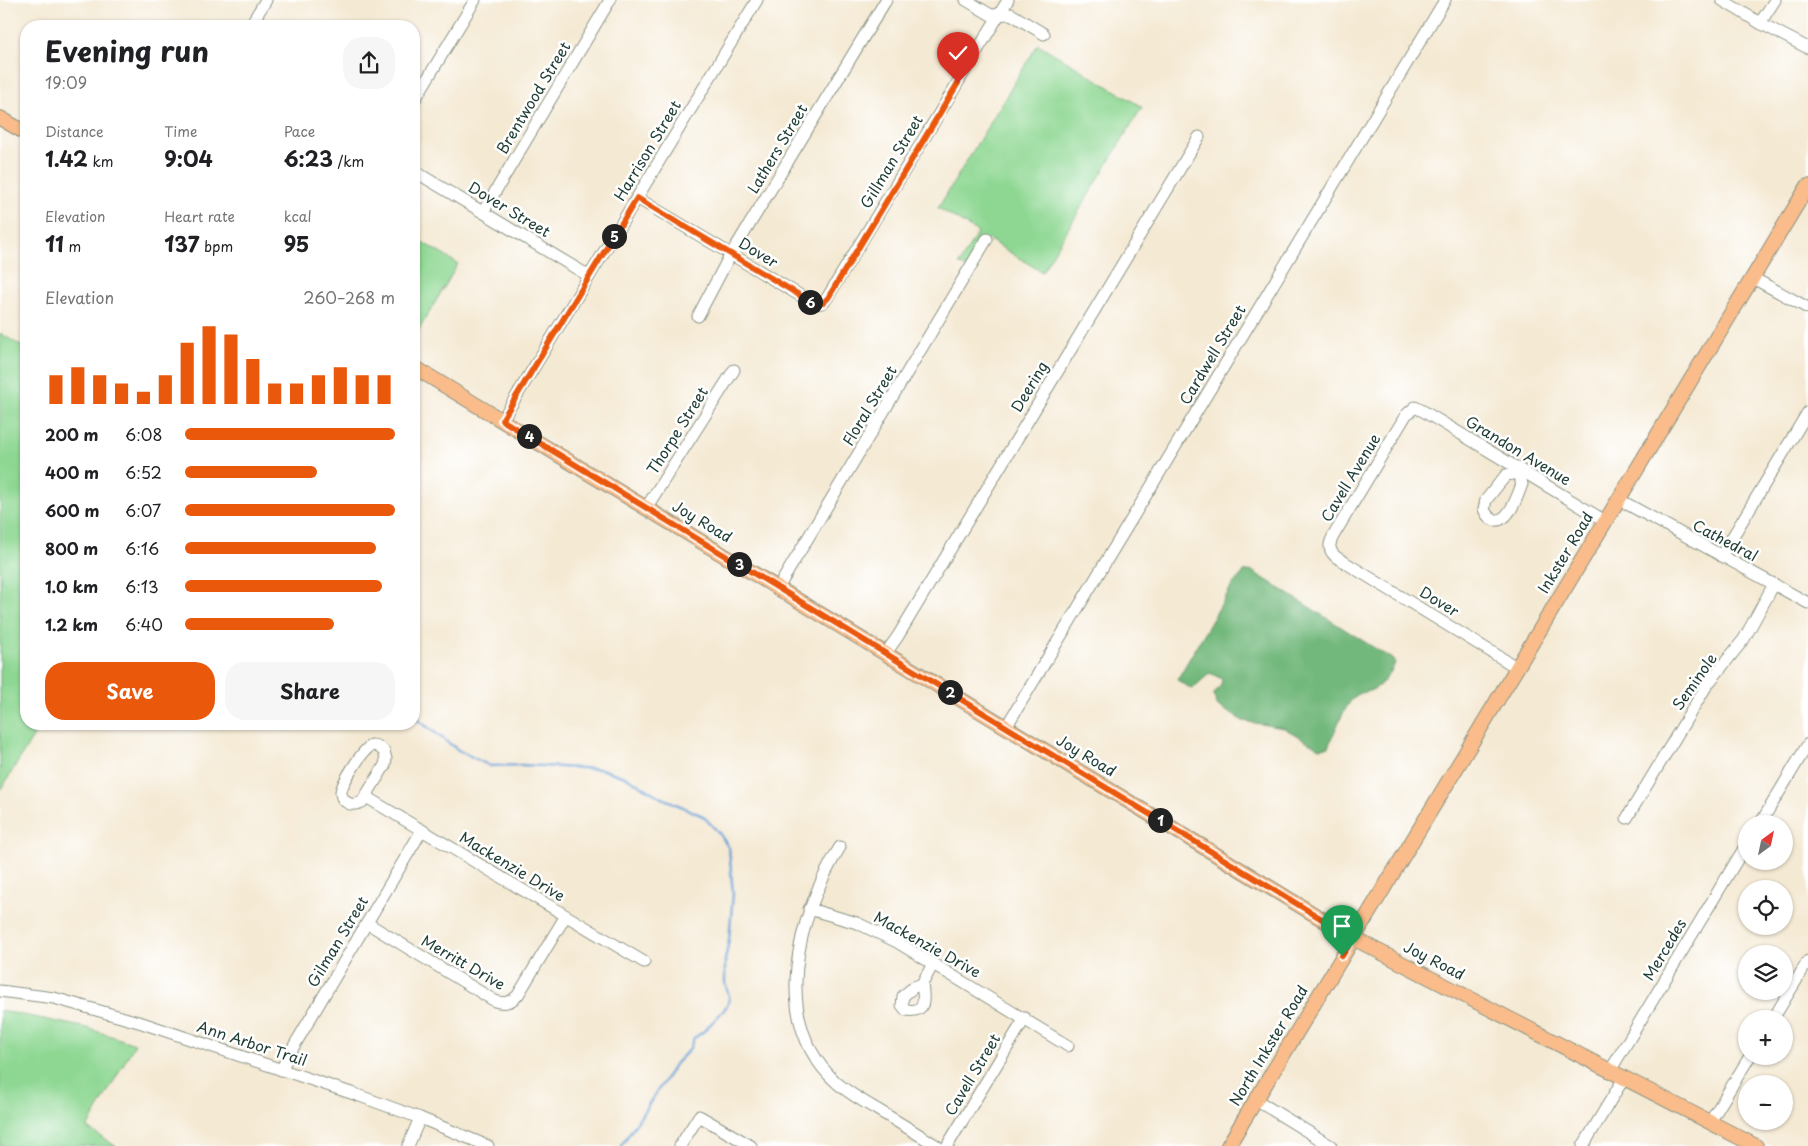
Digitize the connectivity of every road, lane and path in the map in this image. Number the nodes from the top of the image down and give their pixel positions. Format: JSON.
{"nodes":[{"id":1,"x":266,"y":0,"type":"edge"},
{"id":2,"x":474,"y":0,"type":"edge"},
{"id":3,"x":610,"y":0,"type":"edge"},
{"id":4,"x":757,"y":0,"type":"edge"},
{"id":5,"x":886,"y":0,"type":"edge"},
{"id":6,"x":966,"y":0,"type":"edge"},
{"id":7,"x":1008,"y":0,"type":"edge"},
{"id":8,"x":1445,"y":0,"type":"edge"},
{"id":9,"x":1722,"y":0,"type":"edge"},
{"id":10,"x":1775,"y":0,"type":"edge"},
{"id":11,"x":999,"y":14,"type":"junction"},
{"id":12,"x":254,"y":20,"type":"edge"},
{"id":13,"x":1760,"y":23,"type":"junction"},
{"id":14,"x":1044,"y":34,"type":"dead end"},
{"id":15,"x":1808,"y":48,"type":"edge"},
{"id":16,"x":420,"y":91,"type":"edge"},
{"id":17,"x":0,"y":118,"type":"edge"},
{"id":18,"x":20,"y":130,"type":"edge"},
{"id":19,"x":1198,"y":136,"type":"dead end"},
{"id":20,"x":420,"y":175,"type":"edge"},
{"id":21,"x":1808,"y":186,"type":"edge"},
{"id":22,"x":637,"y":198,"type":"junction"},
{"id":23,"x":483,"y":212,"type":"junction"},
{"id":24,"x":987,"y":239,"type":"dead end"},
{"id":25,"x":731,"y":254,"type":"junction"},
{"id":26,"x":849,"y":263,"type":"joint"},
{"id":27,"x":589,"y":276,"type":"junction"},
{"id":28,"x":1753,"y":278,"type":"junction"},
{"id":29,"x":1808,"y":308,"type":"edge"},
{"id":30,"x":698,"y":316,"type":"dead end"},
{"id":31,"x":734,"y":370,"type":"dead end"},
{"id":32,"x":420,"y":371,"type":"edge"},
{"id":33,"x":1415,"y":407,"type":"joint"},
{"id":34,"x":1808,"y":412,"type":"edge"},
{"id":35,"x":502,"y":420,"type":"junction"},
{"id":36,"x":1623,"y":502,"type":"junction"},
{"id":37,"x":646,"y":508,"type":"junction"},
{"id":38,"x":1605,"y":520,"type":"junction"},
{"id":39,"x":1721,"y":556,"type":"junction"},
{"id":40,"x":1346,"y":563,"type":"joint"},
{"id":41,"x":1774,"y":584,"type":"junction"},
{"id":42,"x":778,"y":588,"type":"junction"},
{"id":43,"x":1808,"y":603,"type":"edge"},
{"id":44,"x":886,"y":653,"type":"junction"},
{"id":45,"x":1516,"y":667,"type":"junction"},
{"id":46,"x":1006,"y":726,"type":"junction"},
{"id":47,"x":1808,"y":744,"type":"edge"},
{"id":48,"x":366,"y":797,"type":"junction"},
{"id":49,"x":1765,"y":815,"type":"edge"},
{"id":50,"x":1627,"y":818,"type":"dead end"},
{"id":51,"x":422,"y":830,"type":"junction"},
{"id":52,"x":840,"y":847,"type":"dead end"},
{"id":53,"x":1738,"y":859,"type":"edge"},
{"id":54,"x":809,"y":909,"type":"junction"},
{"id":55,"x":565,"y":917,"type":"junction"},
{"id":56,"x":367,"y":923,"type":"junction"},
{"id":57,"x":1353,"y":938,"type":"junction"},
{"id":58,"x":1808,"y":961,"type":"edge"},
{"id":59,"x":644,"y":962,"type":"dead end"},
{"id":60,"x":934,"y":964,"type":"junction"},
{"id":61,"x":922,"y":984,"type":"dead end"},
{"id":62,"x":0,"y":991,"type":"edge"},
{"id":63,"x":1778,"y":1010,"type":"edge"},
{"id":64,"x":1025,"y":1018,"type":"junction"},
{"id":65,"x":1068,"y":1046,"type":"dead end"},
{"id":66,"x":1745,"y":1065,"type":"edge"},
{"id":67,"x":281,"y":1070,"type":"junction"},
{"id":68,"x":1610,"y":1071,"type":"junction"},
{"id":69,"x":1624,"y":1078,"type":"junction"},
{"id":70,"x":1256,"y":1100,"type":"junction"},
{"id":71,"x":420,"y":1118,"type":"junction"},
{"id":72,"x":1710,"y":1122,"type":"junction"},
{"id":73,"x":408,"y":1146,"type":"edge"},
{"id":74,"x":488,"y":1146,"type":"edge"},
{"id":75,"x":680,"y":1146,"type":"edge"},
{"id":76,"x":751,"y":1146,"type":"edge"},
{"id":77,"x":937,"y":1146,"type":"edge"},
{"id":78,"x":947,"y":1146,"type":"edge"},
{"id":79,"x":1228,"y":1146,"type":"edge"},
{"id":80,"x":1331,"y":1146,"type":"edge"},
{"id":81,"x":1583,"y":1146,"type":"edge"},
{"id":82,"x":1756,"y":1146,"type":"edge"}],
"edges":[{"from":1,"to":12,"type":"street"},
{"from":2,"to":16,"type":"street"},
{"from":3,"to":23,"type":"street","name":"Brentwood Street"},
{"from":4,"to":22,"type":"street","name":"Harrison Street"},
{"from":5,"to":25,"type":"street","name":"Lathers Street"},
{"from":6,"to":11,"type":"street"},
{"from":7,"to":11,"type":"street","name":"Gillman Street"},
{"from":8,"to":46,"type":"street","name":"Cardwell Street"},
{"from":9,"to":13,"type":"street"},
{"from":10,"to":13,"type":"street"},
{"from":11,"to":14,"type":"street"},
{"from":11,"to":26,"type":"street","name":"Gillman Street"},
{"from":13,"to":15,"type":"street"},
{"from":17,"to":18,"type":"main road"},
{"from":19,"to":44,"type":"street","name":"Deering"},
{"from":20,"to":23,"type":"street","name":"Dover Street"},
{"from":21,"to":28,"type":"main road","name":"Inkster Road"},
{"from":22,"to":25,"type":"street","name":"Dover"},
{"from":22,"to":27,"type":"street","name":"Harrison Street"},
{"from":23,"to":27,"type":"street","name":"Dover Street"},
{"from":24,"to":42,"type":"street","name":"Floral Street"},
{"from":25,"to":26,"type":"street","name":"Dover"},
{"from":25,"to":30,"type":"street","name":"Lathers Street"},
{"from":27,"to":35,"type":"street","name":"Harrison Street"},
{"from":28,"to":29,"type":"street"},
{"from":28,"to":36,"type":"main road","name":"Inkster Road"},
{"from":31,"to":37,"type":"street","name":"Thorpe Street"},
{"from":32,"to":35,"type":"main road","name":"Joy Road"},
{"from":33,"to":38,"type":"street","name":"Grandon Avenue"},
{"from":33,"to":40,"type":"street","name":"Cavell Avenue"},
{"from":34,"to":39,"type":"street"},
{"from":35,"to":37,"type":"main road","name":"Joy Road"},
{"from":36,"to":38,"type":"main road","name":"Inkster Road"},
{"from":36,"to":39,"type":"street","name":"Cathedral"},
{"from":37,"to":42,"type":"main road","name":"Joy Road"},
{"from":38,"to":45,"type":"main road","name":"Inkster Road"},
{"from":39,"to":41,"type":"street","name":"Cathedral"},
{"from":40,"to":45,"type":"street","name":"Dover"},
{"from":41,"to":43,"type":"street","name":"Cathedral"},
{"from":41,"to":50,"type":"street","name":"Seminole"},
{"from":42,"to":44,"type":"main road","name":"Joy Road"},
{"from":44,"to":46,"type":"main road","name":"Joy Road"},
{"from":45,"to":57,"type":"main road","name":"Inkster Road"},
{"from":46,"to":57,"type":"main road","name":"Joy Road"},
{"from":47,"to":49,"type":"street"},
{"from":48,"to":48,"type":"street"},
{"from":48,"to":51,"type":"street","name":"Mackenzie Drive"},
{"from":51,"to":55,"type":"street","name":"Mackenzie Drive"},
{"from":51,"to":56,"type":"street","name":"Gilman Street"},
{"from":52,"to":54,"type":"street"},
{"from":53,"to":68,"type":"street","name":"Mercedes"},
{"from":54,"to":60,"type":"street","name":"Mackenzie Drive"},
{"from":54,"to":77,"type":"street"},
{"from":55,"to":56,"type":"street","name":"Merritt Drive"},
{"from":55,"to":59,"type":"street","name":"Mackenzie Drive"},
{"from":56,"to":67,"type":"street","name":"Gilman Street"},
{"from":57,"to":68,"type":"main road","name":"Joy Road"},
{"from":57,"to":70,"type":"main road","name":"North Inkster Road"},
{"from":58,"to":63,"type":"street"},
{"from":60,"to":61,"type":"street"},
{"from":60,"to":64,"type":"street","name":"Mackenzie Drive"},
{"from":62,"to":67,"type":"street","name":"Ann Arbor Trail"},
{"from":64,"to":65,"type":"street","name":"Mackenzie Drive"},
{"from":64,"to":78,"type":"street","name":"Cavell Street"},
{"from":66,"to":72,"type":"street"},
{"from":67,"to":71,"type":"street","name":"Ann Arbor Trail"},
{"from":68,"to":69,"type":"main road","name":"Joy Road"},
{"from":69,"to":72,"type":"main road","name":"Joy Road"},
{"from":69,"to":81,"type":"street"},
{"from":70,"to":79,"type":"main road","name":"North Inkster Road"},
{"from":70,"to":80,"type":"street"},
{"from":71,"to":73,"type":"street"},
{"from":71,"to":74,"type":"street","name":"Ann Arbor Trail"},
{"from":72,"to":82,"type":"main road","name":"Joy Road"},
{"from":75,"to":76,"type":"street"}]}
